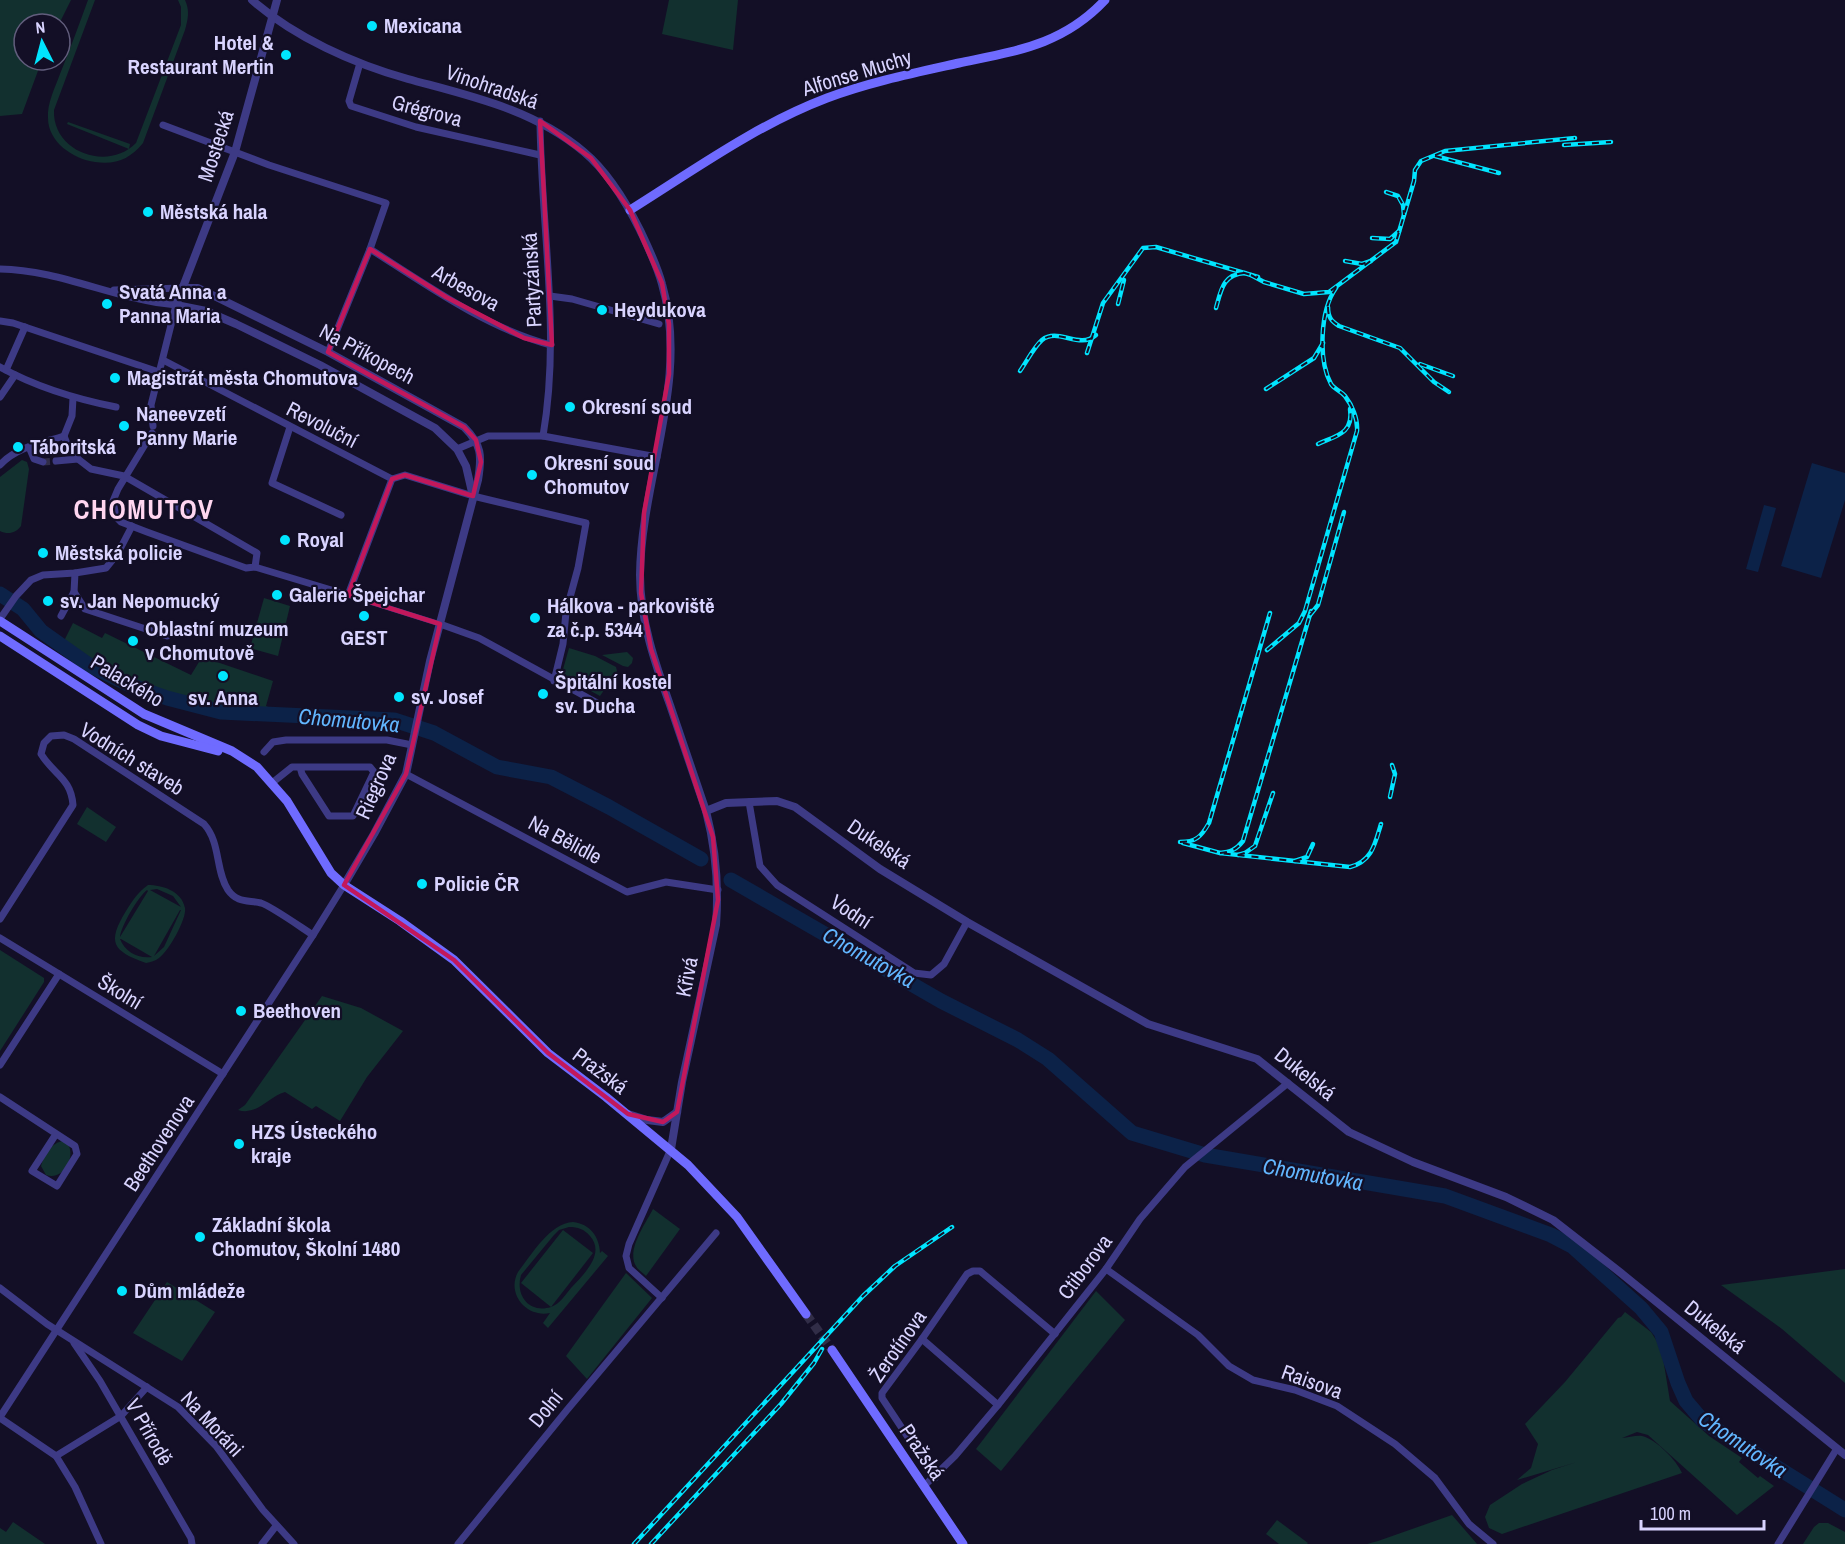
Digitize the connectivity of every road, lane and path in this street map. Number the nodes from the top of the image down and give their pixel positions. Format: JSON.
{"nodes":[{"id":1,"x":252,"y":0,"type":"edge"},
{"id":2,"x":277,"y":0,"type":"edge"},
{"id":3,"x":1106,"y":0,"type":"edge"},
{"id":4,"x":273,"y":19,"type":"junction"},
{"id":5,"x":360,"y":63,"type":"junction"},
{"id":6,"x":540,"y":122,"type":"junction"},
{"id":7,"x":163,"y":125,"type":"dead end"},
{"id":8,"x":235,"y":152,"type":"junction"},
{"id":9,"x":540,"y":154,"type":"junction"},
{"id":10,"x":630,"y":210,"type":"junction"},
{"id":11,"x":370,"y":249,"type":"junction"},
{"id":12,"x":0,"y":269,"type":"edge"},
{"id":13,"x":183,"y":288,"type":"junction"},
{"id":14,"x":108,"y":290,"type":"junction"},
{"id":15,"x":550,"y":296,"type":"junction"},
{"id":16,"x":176,"y":305,"type":"junction"},
{"id":17,"x":0,"y":321,"type":"edge"},
{"id":18,"x":659,"y":324,"type":"dead end"},
{"id":19,"x":25,"y":327,"type":"junction"},
{"id":20,"x":550,"y":345,"type":"junction"},
{"id":21,"x":328,"y":352,"type":"junction"},
{"id":22,"x":163,"y":360,"type":"junction"},
{"id":23,"x":3,"y":369,"type":"edge"},
{"id":24,"x":159,"y":372,"type":"junction"},
{"id":25,"x":15,"y":375,"type":"junction"},
{"id":26,"x":0,"y":397,"type":"edge"},
{"id":27,"x":73,"y":398,"type":"junction"},
{"id":28,"x":116,"y":407,"type":"dead end"},
{"id":29,"x":290,"y":428,"type":"junction"},
{"id":30,"x":64,"y":436,"type":"junction"},
{"id":31,"x":543,"y":436,"type":"junction"},
{"id":32,"x":476,"y":440,"type":"junction"},
{"id":33,"x":30,"y":447,"type":"junction"},
{"id":34,"x":457,"y":449,"type":"junction"},
{"id":35,"x":657,"y":457,"type":"junction"},
{"id":36,"x":78,"y":459,"type":"junction"},
{"id":37,"x":56,"y":461,"type":"tunnel mouth"},
{"id":38,"x":44,"y":462,"type":"dead end"},
{"id":39,"x":0,"y":465,"type":"edge"},
{"id":40,"x":124,"y":476,"type":"junction"},
{"id":41,"x":392,"y":479,"type":"junction"},
{"id":42,"x":473,"y":496,"type":"junction"},
{"id":43,"x":341,"y":515,"type":"dead end"},
{"id":44,"x":132,"y":526,"type":"junction"},
{"id":45,"x":255,"y":567,"type":"junction"},
{"id":46,"x":75,"y":573,"type":"junction"},
{"id":47,"x":74,"y":592,"type":"junction"},
{"id":48,"x":348,"y":595,"type":"junction"},
{"id":49,"x":61,"y":616,"type":"dead end"},
{"id":50,"x":0,"y":620,"type":"edge"},
{"id":51,"x":440,"y":624,"type":"junction"},
{"id":52,"x":0,"y":636,"type":"edge"},
{"id":53,"x":167,"y":636,"type":"dead end"},
{"id":54,"x":554,"y":681,"type":"junction"},
{"id":55,"x":599,"y":705,"type":"dead end"},
{"id":56,"x":412,"y":746,"type":"junction"},
{"id":57,"x":264,"y":752,"type":"dead end"},
{"id":58,"x":243,"y":758,"type":"junction"},
{"id":59,"x":300,"y":767,"type":"junction"},
{"id":60,"x":406,"y":774,"type":"junction"},
{"id":61,"x":272,"y":783,"type":"junction"},
{"id":62,"x":749,"y":802,"type":"junction"},
{"id":63,"x":706,"y":811,"type":"junction"},
{"id":64,"x":344,"y":885,"type":"junction"},
{"id":65,"x":718,"y":890,"type":"junction"},
{"id":66,"x":0,"y":919,"type":"edge"},
{"id":67,"x":967,"y":922,"type":"junction"},
{"id":68,"x":313,"y":935,"type":"junction"},
{"id":69,"x":0,"y":938,"type":"edge"},
{"id":70,"x":59,"y":974,"type":"junction"},
{"id":71,"x":0,"y":1065,"type":"edge"},
{"id":72,"x":223,"y":1074,"type":"junction"},
{"id":73,"x":1288,"y":1083,"type":"junction"},
{"id":74,"x":0,"y":1097,"type":"edge"},
{"id":75,"x":677,"y":1112,"type":"junction"},
{"id":76,"x":628,"y":1114,"type":"junction"},
{"id":77,"x":56,"y":1134,"type":"junction"},
{"id":78,"x":671,"y":1149,"type":"junction"},
{"id":79,"x":717,"y":1233,"type":"dead end"},
{"id":80,"x":1106,"y":1269,"type":"junction"},
{"id":81,"x":0,"y":1288,"type":"edge"},
{"id":82,"x":662,"y":1298,"type":"junction"},
{"id":83,"x":806,"y":1314,"type":"tunnel mouth"},
{"id":84,"x":57,"y":1330,"type":"junction"},
{"id":85,"x":1055,"y":1334,"type":"junction"},
{"id":86,"x":71,"y":1339,"type":"junction"},
{"id":87,"x":922,"y":1339,"type":"junction"},
{"id":88,"x":832,"y":1350,"type":"tunnel mouth"},
{"id":89,"x":147,"y":1387,"type":"junction"},
{"id":90,"x":998,"y":1405,"type":"junction"},
{"id":91,"x":121,"y":1416,"type":"junction"},
{"id":92,"x":0,"y":1417,"type":"edge"},
{"id":93,"x":1836,"y":1450,"type":"junction"},
{"id":94,"x":1845,"y":1455,"type":"edge"},
{"id":95,"x":56,"y":1456,"type":"junction"},
{"id":96,"x":935,"y":1478,"type":"junction"},
{"id":97,"x":924,"y":1486,"type":"junction"},
{"id":98,"x":276,"y":1526,"type":"junction"},
{"id":99,"x":100,"y":1544,"type":"edge"},
{"id":100,"x":192,"y":1544,"type":"edge"},
{"id":101,"x":262,"y":1544,"type":"edge"},
{"id":102,"x":294,"y":1544,"type":"edge"},
{"id":103,"x":458,"y":1544,"type":"edge"},
{"id":104,"x":963,"y":1544,"type":"edge"},
{"id":105,"x":1493,"y":1544,"type":"edge"},
{"id":106,"x":1778,"y":1544,"type":"edge"}],
"edges":[{"from":1,"to":4,"type":"street","name":"Vinohradská"},
{"from":2,"to":4,"type":"street","name":"Mostecká"},
{"from":3,"to":10,"type":"main road","name":"Alfonse Muchy"},
{"from":4,"to":5,"type":"street","name":"Vinohradská"},
{"from":4,"to":8,"type":"street","name":"Mostecká"},
{"from":5,"to":6,"type":"street","name":"Vinohradská"},
{"from":5,"to":9,"type":"street","name":"Grégrova"},
{"from":6,"to":9,"type":"street","name":"Partyzánská"},
{"from":6,"to":10,"type":"street","name":"Vinohradská"},
{"from":7,"to":8,"type":"street"},
{"from":8,"to":11,"type":"street"},
{"from":8,"to":13,"type":"street","name":"Mostecká"},
{"from":9,"to":15,"type":"street","name":"Partyzánská"},
{"from":10,"to":35,"type":"street","name":"Vinohradská"},
{"from":11,"to":20,"type":"street","name":"Arbesova"},
{"from":11,"to":21,"type":"street"},
{"from":12,"to":14,"type":"street"},
{"from":13,"to":14,"type":"street"},
{"from":13,"to":16,"type":"street","name":"Mostecká"},
{"from":13,"to":21,"type":"street","name":"Na Příkopech"},
{"from":14,"to":16,"type":"street"},
{"from":15,"to":18,"type":"street"},
{"from":15,"to":20,"type":"street","name":"Partyzánská"},
{"from":16,"to":22,"type":"street","name":"Mostecká"},
{"from":16,"to":34,"type":"street","name":"Na Příkopech"},
{"from":17,"to":19,"type":"street"},
{"from":19,"to":23,"type":"street"},
{"from":19,"to":24,"type":"street"},
{"from":20,"to":31,"type":"street","name":"Partyzánská"},
{"from":21,"to":32,"type":"street","name":"Na Příkopech"},
{"from":22,"to":24,"type":"street","name":"Mostecká"},
{"from":22,"to":29,"type":"street","name":"Revoluční"},
{"from":23,"to":25,"type":"street"},
{"from":24,"to":40,"type":"street","name":"Mostecká"},
{"from":25,"to":26,"type":"street"},
{"from":25,"to":27,"type":"street"},
{"from":27,"to":28,"type":"street"},
{"from":27,"to":30,"type":"street"},
{"from":29,"to":41,"type":"street","name":"Revoluční"},
{"from":29,"to":43,"type":"street"},
{"from":30,"to":33,"type":"street"},
{"from":30,"to":36,"type":"street"},
{"from":31,"to":32,"type":"street"},
{"from":31,"to":35,"type":"street"},
{"from":32,"to":34,"type":"street"},
{"from":32,"to":42,"type":"street","name":"Na Příkopech"},
{"from":33,"to":38,"type":"street"},
{"from":33,"to":39,"type":"street"},
{"from":34,"to":42,"type":"street","name":"Na Příkopech"},
{"from":35,"to":63,"type":"street","name":"Vinohradská"},
{"from":36,"to":37,"type":"street"},
{"from":36,"to":40,"type":"street"},
{"from":40,"to":44,"type":"street"},
{"from":40,"to":45,"type":"street"},
{"from":41,"to":42,"type":"street","name":"Revoluční"},
{"from":41,"to":48,"type":"street"},
{"from":42,"to":51,"type":"street","name":"Na Příkopech"},
{"from":42,"to":54,"type":"street","name":"Revoluční"},
{"from":44,"to":45,"type":"street"},
{"from":44,"to":46,"type":"street"},
{"from":45,"to":48,"type":"street"},
{"from":46,"to":47,"type":"street"},
{"from":46,"to":50,"type":"street"},
{"from":47,"to":49,"type":"street"},
{"from":47,"to":53,"type":"street"},
{"from":48,"to":51,"type":"street"},
{"from":50,"to":58,"type":"main road","name":"Palackého"},
{"from":51,"to":54,"type":"street"},
{"from":51,"to":56,"type":"street","name":"Riegrova"},
{"from":52,"to":58,"type":"main road","name":"Palackého"},
{"from":54,"to":55,"type":"street"},
{"from":56,"to":57,"type":"street"},
{"from":56,"to":60,"type":"street","name":"Riegrova"},
{"from":58,"to":61,"type":"main road","name":"Palackého"},
{"from":59,"to":59,"type":"street"},
{"from":59,"to":61,"type":"street"},
{"from":60,"to":64,"type":"street","name":"Riegrova"},
{"from":60,"to":65,"type":"street","name":"Na Bělidle"},
{"from":61,"to":64,"type":"main road","name":"Palackého"},
{"from":62,"to":63,"type":"street","name":"Dukelská"},
{"from":62,"to":67,"type":"street","name":"Dukelská"},
{"from":62,"to":67,"type":"street","name":"Vodní"},
{"from":63,"to":65,"type":"street","name":"Křivá"},
{"from":64,"to":68,"type":"street","name":"Beethovenova"},
{"from":64,"to":76,"type":"main road","name":"Pražská"},
{"from":65,"to":75,"type":"street","name":"Křivá"},
{"from":66,"to":68,"type":"street","name":"Vodních staveb"},
{"from":67,"to":73,"type":"street","name":"Dukelská"},
{"from":68,"to":72,"type":"street","name":"Beethovenova"},
{"from":69,"to":70,"type":"street","name":"Školní"},
{"from":70,"to":71,"type":"street"},
{"from":70,"to":72,"type":"street","name":"Školní"},
{"from":72,"to":84,"type":"street","name":"Beethovenova"},
{"from":73,"to":80,"type":"street","name":"Ctiborova"},
{"from":73,"to":93,"type":"street","name":"Dukelská"},
{"from":74,"to":77,"type":"street"},
{"from":75,"to":76,"type":"street"},
{"from":75,"to":78,"type":"street","name":"Křivá"},
{"from":76,"to":78,"type":"main road","name":"Pražská"},
{"from":77,"to":77,"type":"street"},
{"from":78,"to":82,"type":"street"},
{"from":78,"to":83,"type":"main road","name":"Pražská"},
{"from":79,"to":82,"type":"street","name":"Dolní"},
{"from":80,"to":85,"type":"street","name":"Ctiborova"},
{"from":80,"to":105,"type":"street","name":"Raisova"},
{"from":81,"to":84,"type":"street","name":"Na Moráni"},
{"from":82,"to":103,"type":"street","name":"Dolní"},
{"from":84,"to":86,"type":"street","name":"Na Moráni"},
{"from":84,"to":92,"type":"street","name":"Beethovenova"},
{"from":85,"to":87,"type":"street","name":"Žerotínova"},
{"from":85,"to":90,"type":"street","name":"Ctiborova"},
{"from":86,"to":89,"type":"street","name":"Na Moráni"},
{"from":86,"to":91,"type":"street","name":"V Přírodě"},
{"from":87,"to":90,"type":"street"},
{"from":87,"to":96,"type":"street","name":"Žerotínova"},
{"from":88,"to":97,"type":"main road","name":"Pražská"},
{"from":89,"to":91,"type":"street"},
{"from":89,"to":98,"type":"street","name":"Na Moráni"},
{"from":90,"to":96,"type":"street","name":"Ctiborova"},
{"from":91,"to":95,"type":"street"},
{"from":91,"to":100,"type":"street","name":"V Přírodě"},
{"from":92,"to":95,"type":"street"},
{"from":93,"to":94,"type":"street","name":"Dukelská"},
{"from":93,"to":106,"type":"street"},
{"from":95,"to":99,"type":"street"},
{"from":96,"to":97,"type":"street","name":"Ctiborova"},
{"from":97,"to":104,"type":"main road","name":"Pražská"},
{"from":98,"to":101,"type":"street"},
{"from":98,"to":102,"type":"street","name":"Na Moráni"}]}
